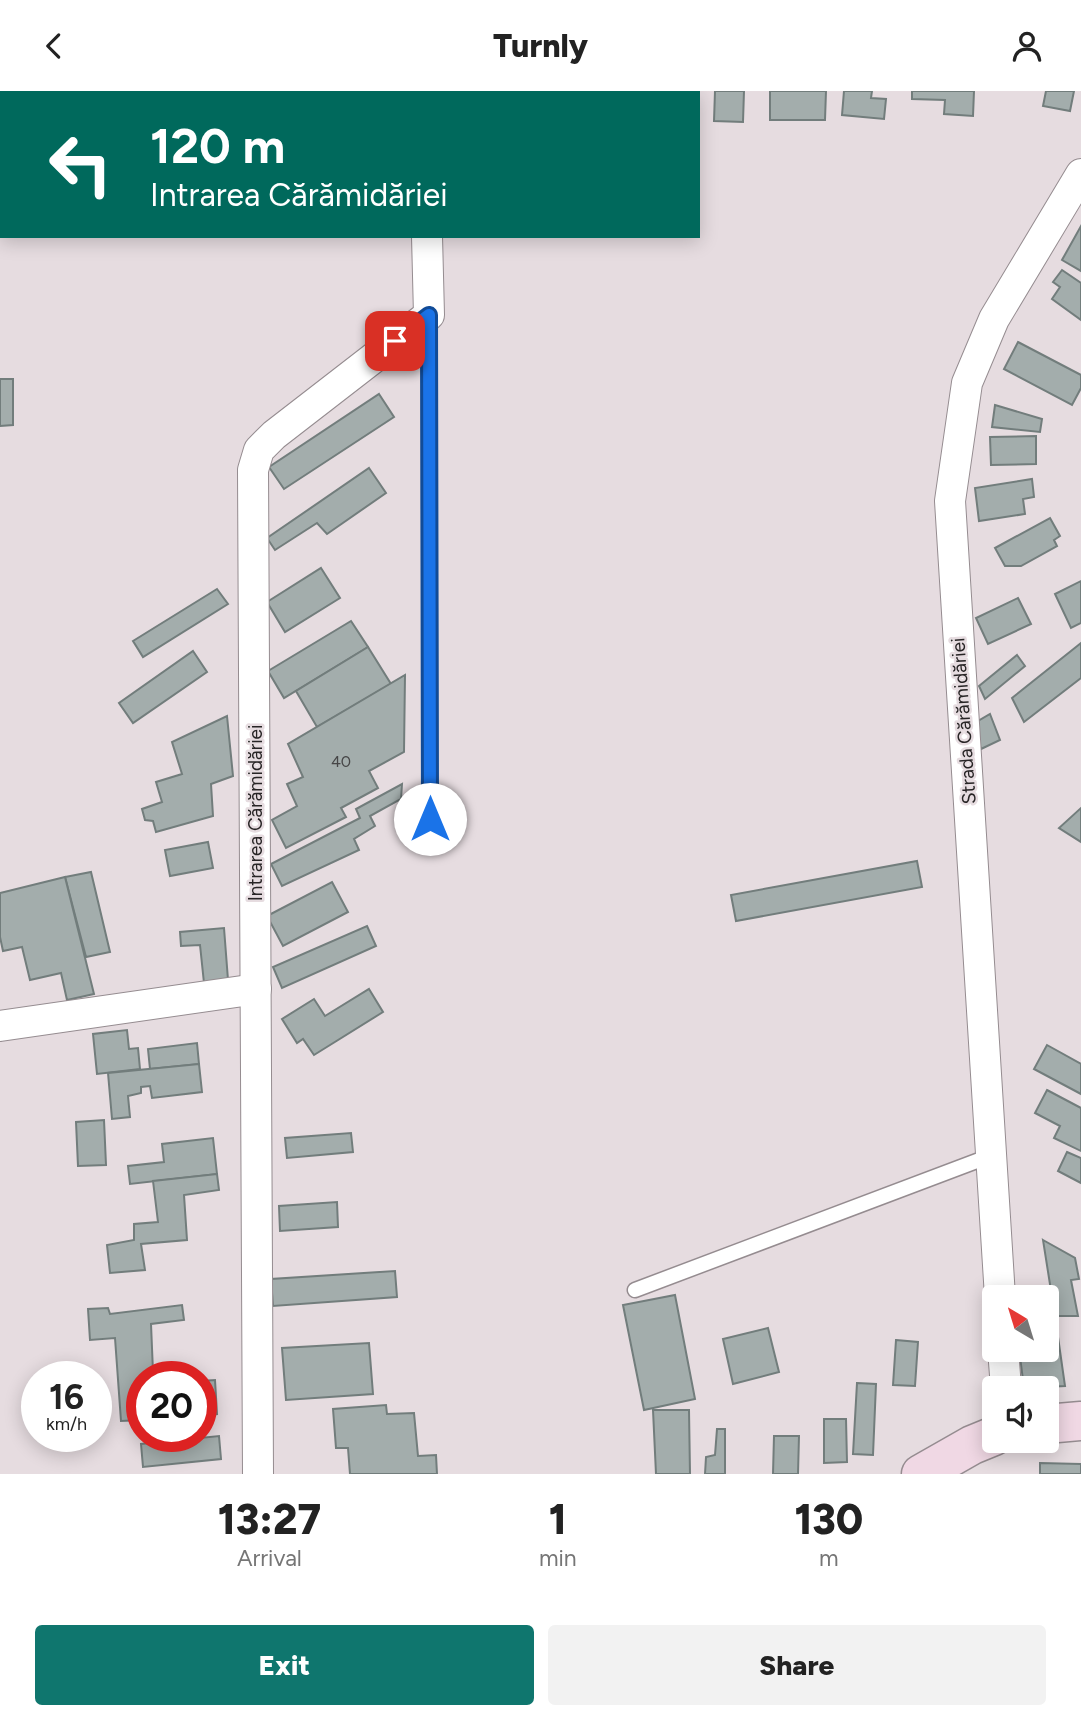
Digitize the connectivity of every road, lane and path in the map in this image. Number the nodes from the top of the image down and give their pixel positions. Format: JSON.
{"nodes":[{"id":1,"x":1081,"y":174,"type":"edge"},
{"id":2,"x":427,"y":238,"type":"edge"},
{"id":3,"x":429,"y":315,"type":"junction"},
{"id":4,"x":430,"y":819,"type":"dead end"},
{"id":5,"x":256,"y":989,"type":"junction"},
{"id":6,"x":0,"y":1026,"type":"edge"},
{"id":7,"x":990,"y":1156,"type":"junction"},
{"id":8,"x":999,"y":1285,"type":"edge"},
{"id":9,"x":635,"y":1290,"type":"dead end"},
{"id":10,"x":1081,"y":1422,"type":"edge"},
{"id":11,"x":1059,"y":1423,"type":"edge"},
{"id":12,"x":982,"y":1441,"type":"edge"},
{"id":13,"x":258,"y":1474,"type":"edge"},
{"id":14,"x":921,"y":1474,"type":"edge"}],
"edges":[{"from":1,"to":7,"type":"street","name":"Strada Cărămidăriei"},
{"from":2,"to":3,"type":"street"},
{"from":3,"to":4,"type":"lane"},
{"from":3,"to":5,"type":"street","name":"Intrarea Cărămidăriei"},
{"from":5,"to":6,"type":"street"},
{"from":5,"to":13,"type":"street","name":"Intrarea Cărămidăriei"},
{"from":7,"to":8,"type":"street","name":"Strada Cărămidăriei"},
{"from":7,"to":9,"type":"lane"},
{"from":10,"to":11,"type":"main road"},
{"from":12,"to":14,"type":"main road"}]}
